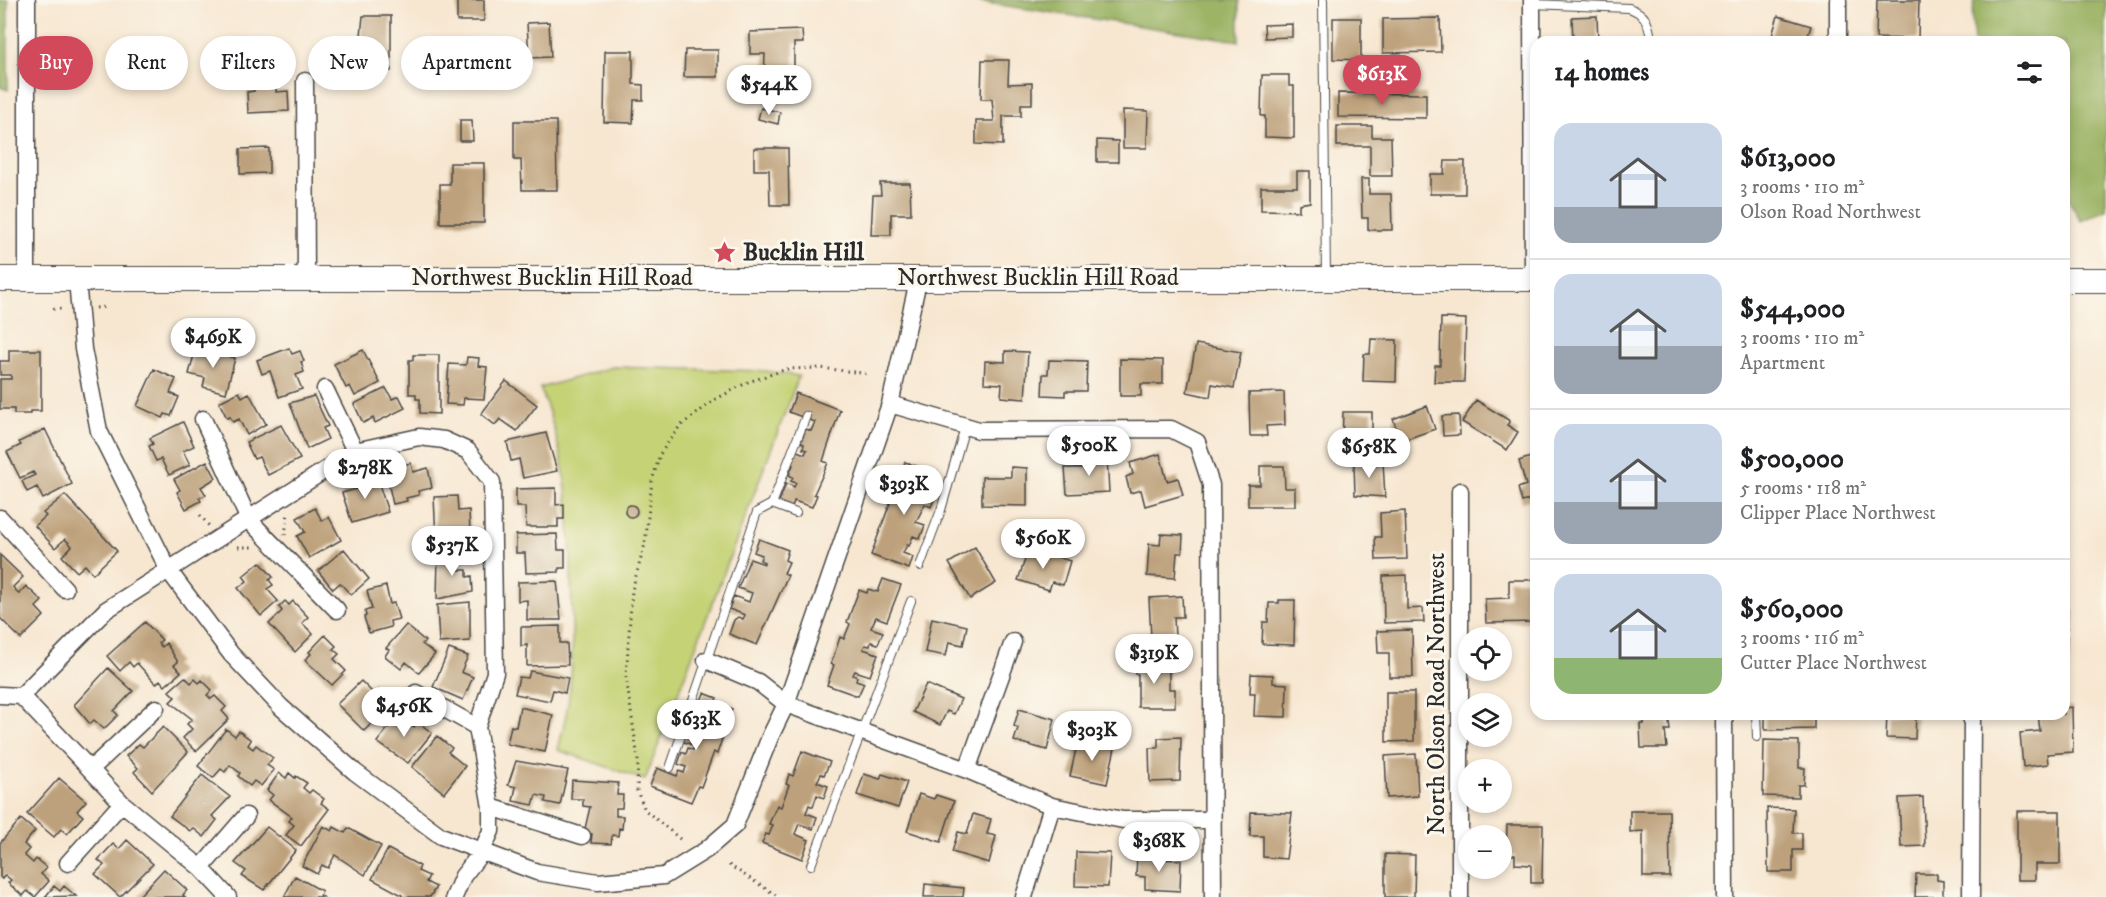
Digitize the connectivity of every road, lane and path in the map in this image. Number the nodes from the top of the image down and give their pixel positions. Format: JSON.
{"nodes":[{"id":1,"x":27,"y":0,"type":"edge"},
{"id":2,"x":1323,"y":0,"type":"edge"},
{"id":3,"x":1838,"y":0,"type":"edge"},
{"id":4,"x":1532,"y":2,"type":"edge"},
{"id":5,"x":1532,"y":36,"type":"edge"},
{"id":6,"x":1651,"y":36,"type":"edge"},
{"id":7,"x":1838,"y":36,"type":"edge"},
{"id":8,"x":305,"y":81,"type":"dead end"},
{"id":9,"x":306,"y":277,"type":"junction"},
{"id":10,"x":919,"y":277,"type":"junction"},
{"id":11,"x":1326,"y":278,"type":"junction"},
{"id":12,"x":0,"y":279,"type":"edge"},
{"id":13,"x":27,"y":279,"type":"junction"},
{"id":14,"x":77,"y":279,"type":"junction"},
{"id":15,"x":1530,"y":279,"type":"edge"},
{"id":16,"x":2070,"y":280,"type":"edge"},
{"id":17,"x":2106,"y":280,"type":"edge"},
{"id":18,"x":870,"y":374,"type":"dead end"},
{"id":19,"x":325,"y":388,"type":"dead end"},
{"id":20,"x":890,"y":404,"type":"junction"},
{"id":21,"x":806,"y":416,"type":"dead end"},
{"id":22,"x":202,"y":419,"type":"dead end"},
{"id":23,"x":965,"y":427,"type":"junction"},
{"id":24,"x":355,"y":450,"type":"junction"},
{"id":25,"x":1460,"y":491,"type":"dead end"},
{"id":26,"x":772,"y":504,"type":"junction"},
{"id":27,"x":796,"y":513,"type":"dead end"},
{"id":28,"x":0,"y":518,"type":"edge"},
{"id":29,"x":249,"y":520,"type":"junction"},
{"id":30,"x":920,"y":566,"type":"dead end"},
{"id":31,"x":169,"y":571,"type":"junction"},
{"id":32,"x":65,"y":589,"type":"dead end"},
{"id":33,"x":911,"y":601,"type":"dead end"},
{"id":34,"x":337,"y":610,"type":"dead end"},
{"id":35,"x":1013,"y":642,"type":"dead end"},
{"id":36,"x":706,"y":660,"type":"junction"},
{"id":37,"x":416,"y":693,"type":"dead end"},
{"id":38,"x":0,"y":695,"type":"edge"},
{"id":39,"x":21,"y":696,"type":"junction"},
{"id":40,"x":786,"y":704,"type":"junction"},
{"id":41,"x":156,"y":708,"type":"dead end"},
{"id":42,"x":1724,"y":720,"type":"edge"},
{"id":43,"x":1756,"y":720,"type":"edge"},
{"id":44,"x":1972,"y":720,"type":"edge"},
{"id":45,"x":477,"y":727,"type":"junction"},
{"id":46,"x":860,"y":732,"type":"junction"},
{"id":47,"x":1757,"y":737,"type":"dead end"},
{"id":48,"x":670,"y":768,"type":"dead end"},
{"id":49,"x":91,"y":769,"type":"junction"},
{"id":50,"x":967,"y":770,"type":"junction"},
{"id":51,"x":122,"y":803,"type":"junction"},
{"id":52,"x":1053,"y":806,"type":"junction"},
{"id":53,"x":491,"y":807,"type":"junction"},
{"id":54,"x":246,"y":816,"type":"dead end"},
{"id":55,"x":1213,"y":820,"type":"junction"},
{"id":56,"x":582,"y":836,"type":"dead end"},
{"id":57,"x":680,"y":839,"type":"dead end"},
{"id":58,"x":481,"y":852,"type":"junction"},
{"id":59,"x":68,"y":863,"type":"dead end"},
{"id":60,"x":729,"y":866,"type":"dead end"},
{"id":61,"x":811,"y":866,"type":"dead end"},
{"id":62,"x":201,"y":868,"type":"junction"},
{"id":63,"x":225,"y":896,"type":"edge"},
{"id":64,"x":454,"y":897,"type":"edge"},
{"id":65,"x":779,"y":897,"type":"edge"},
{"id":66,"x":1024,"y":897,"type":"edge"},
{"id":67,"x":1213,"y":897,"type":"edge"},
{"id":68,"x":1461,"y":897,"type":"edge"},
{"id":69,"x":1725,"y":897,"type":"edge"},
{"id":70,"x":1971,"y":897,"type":"edge"}],
"edges":[{"from":1,"to":13,"type":"street"},
{"from":2,"to":11,"type":"lane"},
{"from":3,"to":7,"type":"street"},
{"from":4,"to":5,"type":"street"},
{"from":4,"to":6,"type":"lane"},
{"from":8,"to":9,"type":"street"},
{"from":9,"to":10,"type":"main road","name":"Northwest Bucklin Hill Road"},
{"from":9,"to":14,"type":"main road","name":"Northwest Bucklin Hill Road"},
{"from":10,"to":11,"type":"main road","name":"Northwest Bucklin Hill Road"},
{"from":10,"to":20,"type":"street"},
{"from":11,"to":15,"type":"main road","name":"Northwest Bucklin Hill Road"},
{"from":12,"to":13,"type":"main road","name":"Northwest Bucklin Hill Road"},
{"from":13,"to":14,"type":"main road","name":"Northwest Bucklin Hill Road"},
{"from":14,"to":31,"type":"street"},
{"from":16,"to":17,"type":"main road"},
{"from":18,"to":57,"type":"path"},
{"from":19,"to":24,"type":"street"},
{"from":20,"to":23,"type":"street"},
{"from":20,"to":40,"type":"street"},
{"from":21,"to":26,"type":"lane"},
{"from":22,"to":29,"type":"street"},
{"from":23,"to":30,"type":"lane"},
{"from":23,"to":55,"type":"street"},
{"from":24,"to":29,"type":"street"},
{"from":24,"to":45,"type":"street"},
{"from":25,"to":68,"type":"street","name":"North Olson Road Northwest"},
{"from":26,"to":27,"type":"lane"},
{"from":26,"to":36,"type":"lane"},
{"from":28,"to":32,"type":"street"},
{"from":29,"to":31,"type":"street"},
{"from":29,"to":34,"type":"street"},
{"from":31,"to":39,"type":"street"},
{"from":31,"to":58,"type":"street"},
{"from":33,"to":46,"type":"lane"},
{"from":35,"to":50,"type":"street"},
{"from":36,"to":40,"type":"street"},
{"from":36,"to":48,"type":"lane"},
{"from":37,"to":45,"type":"street"},
{"from":38,"to":39,"type":"street"},
{"from":39,"to":49,"type":"street"},
{"from":40,"to":46,"type":"street"},
{"from":40,"to":58,"type":"street"},
{"from":41,"to":49,"type":"street"},
{"from":42,"to":69,"type":"street"},
{"from":43,"to":47,"type":"lane"},
{"from":44,"to":70,"type":"street"},
{"from":45,"to":53,"type":"street"},
{"from":46,"to":50,"type":"street"},
{"from":46,"to":61,"type":"lane"},
{"from":49,"to":51,"type":"street"},
{"from":50,"to":52,"type":"street"},
{"from":51,"to":59,"type":"street"},
{"from":51,"to":62,"type":"street"},
{"from":52,"to":55,"type":"street"},
{"from":52,"to":66,"type":"street"},
{"from":53,"to":56,"type":"street"},
{"from":53,"to":58,"type":"street"},
{"from":54,"to":62,"type":"street"},
{"from":55,"to":67,"type":"street"},
{"from":58,"to":64,"type":"street"},
{"from":60,"to":65,"type":"path"},
{"from":62,"to":63,"type":"street"}]}
